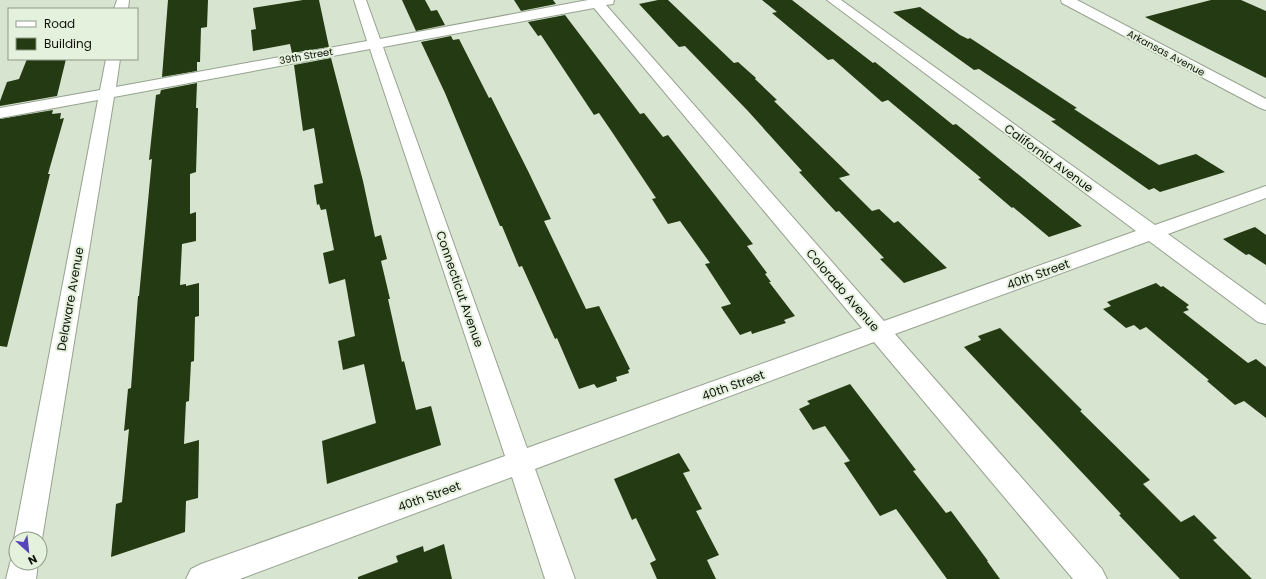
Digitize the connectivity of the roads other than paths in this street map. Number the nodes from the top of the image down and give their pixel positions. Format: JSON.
{"nodes":[{"id":1,"x":360,"y":0,"type":"edge"},
{"id":2,"x":832,"y":0,"type":"edge"},
{"id":3,"x":1067,"y":0,"type":"edge"},
{"id":4,"x":601,"y":1,"type":"edge"},
{"id":5,"x":374,"y":43,"type":"junction"},
{"id":6,"x":113,"y":60,"type":"edge"},
{"id":7,"x":107,"y":92,"type":"junction"},
{"id":8,"x":1266,"y":105,"type":"edge"},
{"id":9,"x":0,"y":113,"type":"edge"},
{"id":10,"x":1266,"y":192,"type":"edge"},
{"id":11,"x":1152,"y":234,"type":"junction"},
{"id":12,"x":1266,"y":316,"type":"edge"},
{"id":13,"x":879,"y":331,"type":"junction"},
{"id":14,"x":520,"y":464,"type":"junction"},
{"id":15,"x":29,"y":531,"type":"edge"},
{"id":16,"x":201,"y":579,"type":"edge"},
{"id":17,"x":560,"y":579,"type":"edge"},
{"id":18,"x":1092,"y":579,"type":"edge"}],
"edges":[{"from":1,"to":5,"type":"street","name":"Connecticut Avenue"},
{"from":2,"to":11,"type":"street","name":"California Avenue"},
{"from":3,"to":8,"type":"street","name":"Arkansas Avenue"},
{"from":4,"to":5,"type":"street","name":"39th Street"},
{"from":4,"to":13,"type":"street","name":"Colorado Avenue"},
{"from":5,"to":7,"type":"street","name":"39th Street"},
{"from":5,"to":14,"type":"street","name":"Connecticut Avenue"},
{"from":6,"to":7,"type":"street","name":"Delaware Avenue"},
{"from":7,"to":9,"type":"street","name":"39th Street"},
{"from":7,"to":15,"type":"street","name":"Delaware Avenue"},
{"from":10,"to":11,"type":"street","name":"40th Street"},
{"from":11,"to":12,"type":"street","name":"California Avenue"},
{"from":11,"to":13,"type":"street","name":"40th Street"},
{"from":13,"to":14,"type":"street","name":"40th Street"},
{"from":13,"to":18,"type":"street","name":"Colorado Avenue"},
{"from":14,"to":16,"type":"street","name":"40th Street"},
{"from":14,"to":17,"type":"street","name":"Connecticut Avenue"}]}
